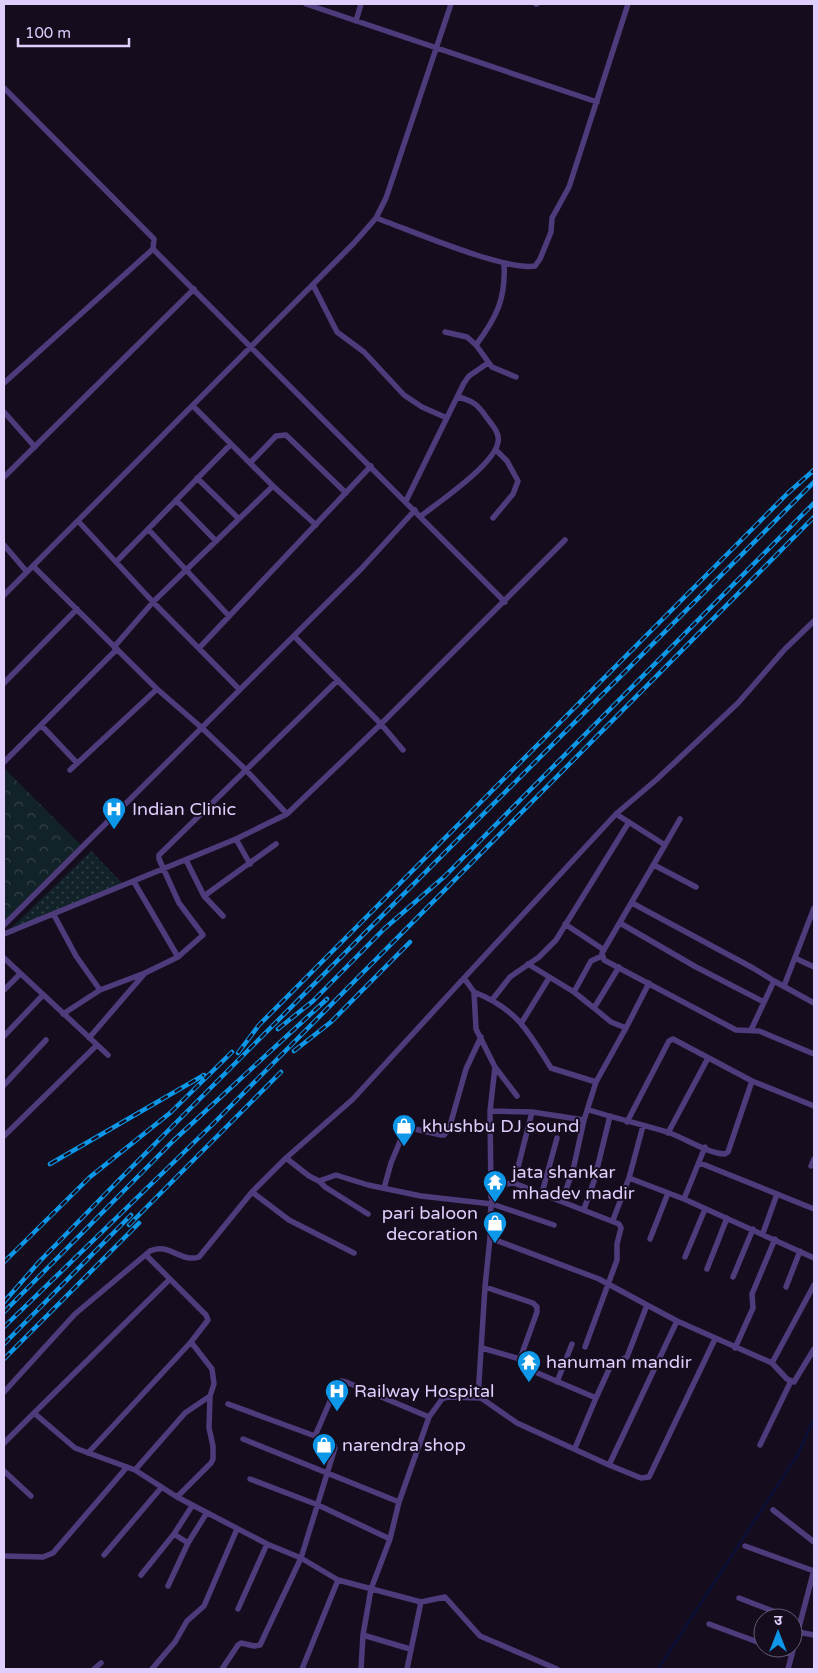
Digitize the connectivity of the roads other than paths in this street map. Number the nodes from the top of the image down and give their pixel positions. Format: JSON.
{"nodes":[{"id":1,"x":306,"y":4,"type":"edge"},
{"id":2,"x":361,"y":4,"type":"edge"},
{"id":3,"x":451,"y":4,"type":"edge"},
{"id":4,"x":628,"y":4,"type":"edge"},
{"id":5,"x":356,"y":21,"type":"junction"},
{"id":6,"x":436,"y":48,"type":"junction"},
{"id":7,"x":4,"y":88,"type":"edge"},
{"id":8,"x":596,"y":102,"type":"junction"},
{"id":9,"x":376,"y":218,"type":"junction"},
{"id":10,"x":153,"y":249,"type":"junction"},
{"id":11,"x":504,"y":263,"type":"junction"},
{"id":12,"x":313,"y":285,"type":"junction"},
{"id":13,"x":194,"y":289,"type":"junction"},
{"id":14,"x":445,"y":332,"type":"dead end"},
{"id":15,"x":476,"y":345,"type":"junction"},
{"id":16,"x":252,"y":346,"type":"junction"},
{"id":17,"x":488,"y":363,"type":"junction"},
{"id":18,"x":516,"y":377,"type":"dead end"},
{"id":19,"x":4,"y":383,"type":"edge"},
{"id":20,"x":458,"y":397,"type":"junction"},
{"id":21,"x":193,"y":406,"type":"junction"},
{"id":22,"x":4,"y":412,"type":"edge"},
{"id":23,"x":447,"y":418,"type":"junction"},
{"id":24,"x":231,"y":444,"type":"junction"},
{"id":25,"x":35,"y":447,"type":"junction"},
{"id":26,"x":496,"y":450,"type":"junction"},
{"id":27,"x":250,"y":464,"type":"junction"},
{"id":28,"x":371,"y":466,"type":"junction"},
{"id":29,"x":4,"y":477,"type":"edge"},
{"id":30,"x":197,"y":478,"type":"junction"},
{"id":31,"x":273,"y":486,"type":"junction"},
{"id":32,"x":346,"y":492,"type":"junction"},
{"id":33,"x":176,"y":500,"type":"junction"},
{"id":34,"x":406,"y":501,"type":"junction"},
{"id":35,"x":415,"y":510,"type":"junction"},
{"id":36,"x":421,"y":516,"type":"junction"},
{"id":37,"x":492,"y":518,"type":"dead end"},
{"id":38,"x":238,"y":519,"type":"junction"},
{"id":39,"x":78,"y":521,"type":"junction"},
{"id":40,"x":316,"y":525,"type":"junction"},
{"id":41,"x":148,"y":529,"type":"junction"},
{"id":42,"x":565,"y":540,"type":"dead end"},
{"id":43,"x":216,"y":541,"type":"junction"},
{"id":44,"x":4,"y":545,"type":"edge"},
{"id":45,"x":116,"y":562,"type":"junction"},
{"id":46,"x":33,"y":566,"type":"junction"},
{"id":47,"x":185,"y":571,"type":"junction"},
{"id":48,"x":27,"y":572,"type":"junction"},
{"id":49,"x":4,"y":595,"type":"edge"},
{"id":50,"x":153,"y":602,"type":"junction"},
{"id":51,"x":505,"y":602,"type":"junction"},
{"id":52,"x":77,"y":609,"type":"junction"},
{"id":53,"x":229,"y":616,"type":"junction"},
{"id":54,"x":814,"y":621,"type":"edge"},
{"id":55,"x":294,"y":636,"type":"junction"},
{"id":56,"x":200,"y":647,"type":"junction"},
{"id":57,"x":116,"y":648,"type":"junction"},
{"id":58,"x":338,"y":680,"type":"junction"},
{"id":59,"x":4,"y":683,"type":"edge"},
{"id":60,"x":157,"y":689,"type":"junction"},
{"id":61,"x":239,"y":689,"type":"junction"},
{"id":62,"x":382,"y":724,"type":"junction"},
{"id":63,"x":41,"y":725,"type":"junction"},
{"id":64,"x":202,"y":728,"type":"junction"},
{"id":65,"x":403,"y":750,"type":"dead end"},
{"id":66,"x":4,"y":762,"type":"edge"},
{"id":67,"x":77,"y":763,"type":"junction"},
{"id":68,"x":245,"y":769,"type":"junction"},
{"id":69,"x":70,"y":770,"type":"dead end"},
{"id":70,"x":287,"y":814,"type":"junction"},
{"id":71,"x":616,"y":814,"type":"junction"},
{"id":72,"x":680,"y":820,"type":"dead end"},
{"id":73,"x":629,"y":822,"type":"junction"},
{"id":74,"x":236,"y":839,"type":"junction"},
{"id":75,"x":276,"y":844,"type":"dead end"},
{"id":76,"x":665,"y":845,"type":"junction"},
{"id":77,"x":186,"y":860,"type":"junction"},
{"id":78,"x":250,"y":864,"type":"junction"},
{"id":79,"x":654,"y":865,"type":"junction"},
{"id":80,"x":163,"y":869,"type":"junction"},
{"id":81,"x":134,"y":882,"type":"junction"},
{"id":82,"x":696,"y":887,"type":"dead end"},
{"id":83,"x":204,"y":896,"type":"junction"},
{"id":84,"x":632,"y":903,"type":"junction"},
{"id":85,"x":814,"y":908,"type":"edge"},
{"id":86,"x":54,"y":915,"type":"junction"},
{"id":87,"x":223,"y":916,"type":"dead end"},
{"id":88,"x":620,"y":923,"type":"junction"},
{"id":89,"x":565,"y":924,"type":"junction"},
{"id":90,"x":4,"y":925,"type":"edge"},
{"id":91,"x":4,"y":934,"type":"edge"},
{"id":92,"x":603,"y":953,"type":"junction"},
{"id":93,"x":178,"y":957,"type":"junction"},
{"id":94,"x":4,"y":958,"type":"edge"},
{"id":95,"x":796,"y":959,"type":"junction"},
{"id":96,"x":528,"y":964,"type":"junction"},
{"id":97,"x":619,"y":967,"type":"junction"},
{"id":98,"x":814,"y":967,"type":"edge"},
{"id":99,"x":145,"y":973,"type":"junction"},
{"id":100,"x":19,"y":975,"type":"junction"},
{"id":101,"x":464,"y":978,"type":"junction"},
{"id":102,"x":549,"y":978,"type":"junction"},
{"id":103,"x":774,"y":981,"type":"junction"},
{"id":104,"x":649,"y":983,"type":"junction"},
{"id":105,"x":784,"y":986,"type":"junction"},
{"id":106,"x":4,"y":990,"type":"edge"},
{"id":107,"x":100,"y":990,"type":"junction"},
{"id":108,"x":474,"y":992,"type":"junction"},
{"id":109,"x":574,"y":992,"type":"junction"},
{"id":110,"x":42,"y":996,"type":"junction"},
{"id":111,"x":492,"y":1000,"type":"junction"},
{"id":112,"x":764,"y":1002,"type":"junction"},
{"id":113,"x":814,"y":1003,"type":"edge"},
{"id":114,"x":594,"y":1008,"type":"junction"},
{"id":115,"x":63,"y":1014,"type":"junction"},
{"id":116,"x":522,"y":1022,"type":"junction"},
{"id":117,"x":626,"y":1028,"type":"junction"},
{"id":118,"x":751,"y":1030,"type":"junction"},
{"id":119,"x":4,"y":1036,"type":"edge"},
{"id":120,"x":481,"y":1037,"type":"junction"},
{"id":121,"x":89,"y":1038,"type":"junction"},
{"id":122,"x":46,"y":1040,"type":"dead end"},
{"id":123,"x":97,"y":1045,"type":"junction"},
{"id":124,"x":814,"y":1054,"type":"edge"},
{"id":125,"x":108,"y":1055,"type":"dead end"},
{"id":126,"x":708,"y":1058,"type":"junction"},
{"id":127,"x":495,"y":1067,"type":"junction"},
{"id":128,"x":752,"y":1081,"type":"junction"},
{"id":129,"x":596,"y":1082,"type":"junction"},
{"id":130,"x":4,"y":1086,"type":"edge"},
{"id":131,"x":517,"y":1096,"type":"dead end"},
{"id":132,"x":814,"y":1106,"type":"edge"},
{"id":133,"x":588,"y":1110,"type":"junction"},
{"id":134,"x":490,"y":1111,"type":"junction"},
{"id":135,"x":532,"y":1112,"type":"junction"},
{"id":136,"x":610,"y":1116,"type":"junction"},
{"id":137,"x":584,"y":1120,"type":"junction"},
{"id":138,"x":627,"y":1122,"type":"junction"},
{"id":139,"x":642,"y":1126,"type":"junction"},
{"id":140,"x":668,"y":1133,"type":"junction"},
{"id":141,"x":4,"y":1136,"type":"edge"},
{"id":142,"x":557,"y":1138,"type":"dead end"},
{"id":143,"x":705,"y":1147,"type":"junction"},
{"id":144,"x":286,"y":1158,"type":"junction"},
{"id":145,"x":814,"y":1159,"type":"edge"},
{"id":146,"x":700,"y":1163,"type":"junction"},
{"id":147,"x":812,"y":1166,"type":"dead end"},
{"id":148,"x":629,"y":1178,"type":"junction"},
{"id":149,"x":319,"y":1180,"type":"junction"},
{"id":150,"x":514,"y":1183,"type":"junction"},
{"id":151,"x":384,"y":1188,"type":"junction"},
{"id":152,"x":252,"y":1192,"type":"junction"},
{"id":153,"x":542,"y":1193,"type":"junction"},
{"id":154,"x":668,"y":1193,"type":"junction"},
{"id":155,"x":777,"y":1194,"type":"junction"},
{"id":156,"x":684,"y":1199,"type":"junction"},
{"id":157,"x":492,"y":1201,"type":"junction"},
{"id":158,"x":562,"y":1201,"type":"junction"},
{"id":159,"x":705,"y":1208,"type":"junction"},
{"id":160,"x":584,"y":1209,"type":"junction"},
{"id":161,"x":814,"y":1209,"type":"edge"},
{"id":162,"x":368,"y":1214,"type":"dead end"},
{"id":163,"x":727,"y":1218,"type":"junction"},
{"id":164,"x":613,"y":1220,"type":"junction"},
{"id":165,"x":554,"y":1225,"type":"dead end"},
{"id":166,"x":753,"y":1229,"type":"junction"},
{"id":167,"x":763,"y":1233,"type":"junction"},
{"id":168,"x":490,"y":1238,"type":"junction"},
{"id":169,"x":650,"y":1239,"type":"dead end"},
{"id":170,"x":775,"y":1239,"type":"junction"},
{"id":171,"x":800,"y":1252,"type":"junction"},
{"id":172,"x":354,"y":1253,"type":"dead end"},
{"id":173,"x":146,"y":1254,"type":"junction"},
{"id":174,"x":685,"y":1257,"type":"dead end"},
{"id":175,"x":814,"y":1258,"type":"edge"},
{"id":176,"x":707,"y":1269,"type":"dead end"},
{"id":177,"x":733,"y":1277,"type":"dead end"},
{"id":178,"x":170,"y":1279,"type":"junction"},
{"id":179,"x":608,"y":1284,"type":"junction"},
{"id":180,"x":814,"y":1285,"type":"edge"},
{"id":181,"x":485,"y":1287,"type":"junction"},
{"id":182,"x":786,"y":1287,"type":"dead end"},
{"id":183,"x":647,"y":1305,"type":"junction"},
{"id":184,"x":678,"y":1321,"type":"junction"},
{"id":185,"x":715,"y":1339,"type":"junction"},
{"id":186,"x":191,"y":1342,"type":"junction"},
{"id":187,"x":572,"y":1344,"type":"dead end"},
{"id":188,"x":585,"y":1347,"type":"dead end"},
{"id":189,"x":482,"y":1348,"type":"junction"},
{"id":190,"x":735,"y":1348,"type":"junction"},
{"id":191,"x":814,"y":1349,"type":"edge"},
{"id":192,"x":520,"y":1359,"type":"junction"},
{"id":193,"x":772,"y":1363,"type":"junction"},
{"id":194,"x":791,"y":1381,"type":"junction"},
{"id":195,"x":557,"y":1382,"type":"junction"},
{"id":196,"x":4,"y":1392,"type":"edge"},
{"id":197,"x":210,"y":1396,"type":"junction"},
{"id":198,"x":478,"y":1397,"type":"junction"},
{"id":199,"x":596,"y":1398,"type":"junction"},
{"id":200,"x":228,"y":1404,"type":"dead end"},
{"id":201,"x":34,"y":1413,"type":"junction"},
{"id":202,"x":429,"y":1416,"type":"junction"},
{"id":203,"x":316,"y":1436,"type":"junction"},
{"id":204,"x":243,"y":1439,"type":"dead end"},
{"id":205,"x":4,"y":1443,"type":"edge"},
{"id":206,"x":760,"y":1445,"type":"dead end"},
{"id":207,"x":575,"y":1448,"type":"junction"},
{"id":208,"x":88,"y":1453,"type":"junction"},
{"id":209,"x":609,"y":1465,"type":"junction"},
{"id":210,"x":127,"y":1467,"type":"junction"},
{"id":211,"x":135,"y":1470,"type":"junction"},
{"id":212,"x":4,"y":1471,"type":"edge"},
{"id":213,"x":328,"y":1475,"type":"junction"},
{"id":214,"x":250,"y":1479,"type":"dead end"},
{"id":215,"x":161,"y":1488,"type":"junction"},
{"id":216,"x":31,"y":1496,"type":"dead end"},
{"id":217,"x":177,"y":1497,"type":"junction"},
{"id":218,"x":399,"y":1502,"type":"junction"},
{"id":219,"x":318,"y":1505,"type":"junction"},
{"id":220,"x":192,"y":1506,"type":"junction"},
{"id":221,"x":773,"y":1510,"type":"dead end"},
{"id":222,"x":206,"y":1514,"type":"junction"},
{"id":223,"x":237,"y":1529,"type":"junction"},
{"id":224,"x":174,"y":1534,"type":"junction"},
{"id":225,"x":390,"y":1539,"type":"junction"},
{"id":226,"x":814,"y":1542,"type":"edge"},
{"id":227,"x":188,"y":1543,"type":"junction"},
{"id":228,"x":267,"y":1544,"type":"junction"},
{"id":229,"x":745,"y":1546,"type":"dead end"},
{"id":230,"x":104,"y":1555,"type":"dead end"},
{"id":231,"x":4,"y":1556,"type":"edge"},
{"id":232,"x":300,"y":1558,"type":"junction"},
{"id":233,"x":814,"y":1570,"type":"edge"},
{"id":234,"x":141,"y":1575,"type":"dead end"},
{"id":235,"x":338,"y":1580,"type":"junction"},
{"id":236,"x":168,"y":1586,"type":"dead end"},
{"id":237,"x":371,"y":1588,"type":"junction"},
{"id":238,"x":812,"y":1590,"type":"edge"},
{"id":239,"x":739,"y":1598,"type":"dead end"},
{"id":240,"x":421,"y":1602,"type":"junction"},
{"id":241,"x":238,"y":1608,"type":"dead end"},
{"id":242,"x":766,"y":1608,"type":"edge"},
{"id":243,"x":803,"y":1614,"type":"edge"},
{"id":244,"x":709,"y":1624,"type":"dead end"},
{"id":245,"x":363,"y":1635,"type":"junction"},
{"id":246,"x":753,"y":1640,"type":"edge"},
{"id":247,"x":410,"y":1649,"type":"junction"},
{"id":248,"x":101,"y":1663,"type":"dead end"},
{"id":249,"x":94,"y":1669,"type":"edge"},
{"id":250,"x":152,"y":1669,"type":"edge"},
{"id":251,"x":222,"y":1669,"type":"edge"},
{"id":252,"x":302,"y":1669,"type":"edge"},
{"id":253,"x":361,"y":1669,"type":"edge"},
{"id":254,"x":407,"y":1669,"type":"edge"},
{"id":255,"x":557,"y":1669,"type":"edge"}],
"edges":[{"from":1,"to":5,"type":"street"},
{"from":2,"to":5,"type":"street"},
{"from":3,"to":6,"type":"street"},
{"from":4,"to":8,"type":"street"},
{"from":5,"to":6,"type":"street"},
{"from":6,"to":8,"type":"street"},
{"from":6,"to":9,"type":"street"},
{"from":7,"to":10,"type":"street"},
{"from":8,"to":11,"type":"street"},
{"from":9,"to":11,"type":"street"},
{"from":9,"to":12,"type":"street"},
{"from":10,"to":13,"type":"street"},
{"from":10,"to":19,"type":"street"},
{"from":11,"to":15,"type":"street"},
{"from":12,"to":16,"type":"street"},
{"from":12,"to":23,"type":"street"},
{"from":13,"to":16,"type":"street"},
{"from":13,"to":25,"type":"street"},
{"from":14,"to":15,"type":"street"},
{"from":15,"to":17,"type":"street"},
{"from":16,"to":21,"type":"street"},
{"from":16,"to":28,"type":"street"},
{"from":17,"to":18,"type":"street"},
{"from":17,"to":20,"type":"street"},
{"from":20,"to":23,"type":"street"},
{"from":20,"to":26,"type":"street"},
{"from":21,"to":24,"type":"street"},
{"from":21,"to":39,"type":"street"},
{"from":22,"to":25,"type":"street"},
{"from":23,"to":34,"type":"street"},
{"from":24,"to":27,"type":"street"},
{"from":24,"to":30,"type":"street"},
{"from":25,"to":29,"type":"street"},
{"from":26,"to":36,"type":"street"},
{"from":26,"to":37,"type":"street"},
{"from":27,"to":31,"type":"street"},
{"from":27,"to":32,"type":"street"},
{"from":28,"to":32,"type":"street"},
{"from":28,"to":34,"type":"street"},
{"from":30,"to":33,"type":"street"},
{"from":30,"to":38,"type":"street"},
{"from":31,"to":38,"type":"street"},
{"from":31,"to":40,"type":"street"},
{"from":32,"to":40,"type":"street"},
{"from":33,"to":41,"type":"street"},
{"from":33,"to":43,"type":"street"},
{"from":34,"to":35,"type":"street"},
{"from":35,"to":36,"type":"street"},
{"from":35,"to":55,"type":"street"},
{"from":36,"to":51,"type":"street"},
{"from":38,"to":43,"type":"street"},
{"from":39,"to":45,"type":"street"},
{"from":39,"to":46,"type":"street"},
{"from":40,"to":53,"type":"street"},
{"from":41,"to":45,"type":"street"},
{"from":41,"to":47,"type":"street"},
{"from":42,"to":51,"type":"street"},
{"from":43,"to":47,"type":"street"},
{"from":44,"to":48,"type":"street"},
{"from":45,"to":50,"type":"street"},
{"from":46,"to":48,"type":"street"},
{"from":46,"to":52,"type":"street"},
{"from":47,"to":50,"type":"street"},
{"from":47,"to":53,"type":"street"},
{"from":48,"to":49,"type":"street"},
{"from":50,"to":56,"type":"street"},
{"from":50,"to":57,"type":"street"},
{"from":51,"to":62,"type":"street"},
{"from":52,"to":57,"type":"street"},
{"from":52,"to":59,"type":"street"},
{"from":53,"to":56,"type":"street"},
{"from":54,"to":71,"type":"street"},
{"from":55,"to":58,"type":"street"},
{"from":55,"to":61,"type":"street"},
{"from":56,"to":61,"type":"street"},
{"from":57,"to":60,"type":"street"},
{"from":57,"to":63,"type":"street"},
{"from":58,"to":62,"type":"street"},
{"from":58,"to":68,"type":"street"},
{"from":60,"to":64,"type":"street"},
{"from":60,"to":67,"type":"street"},
{"from":61,"to":64,"type":"street"},
{"from":62,"to":65,"type":"street"},
{"from":62,"to":70,"type":"street"},
{"from":63,"to":66,"type":"street"},
{"from":63,"to":67,"type":"street"},
{"from":64,"to":68,"type":"street"},
{"from":64,"to":90,"type":"street"},
{"from":67,"to":69,"type":"street"},
{"from":68,"to":70,"type":"street"},
{"from":68,"to":80,"type":"street"},
{"from":70,"to":74,"type":"street"},
{"from":71,"to":73,"type":"street"},
{"from":71,"to":101,"type":"street"},
{"from":72,"to":76,"type":"street"},
{"from":73,"to":76,"type":"street"},
{"from":73,"to":89,"type":"street"},
{"from":74,"to":77,"type":"street"},
{"from":74,"to":78,"type":"street"},
{"from":75,"to":78,"type":"street"},
{"from":76,"to":79,"type":"street"},
{"from":77,"to":80,"type":"street"},
{"from":77,"to":83,"type":"street"},
{"from":78,"to":83,"type":"street"},
{"from":79,"to":82,"type":"street"},
{"from":79,"to":84,"type":"street"},
{"from":80,"to":81,"type":"street"},
{"from":80,"to":93,"type":"street"},
{"from":81,"to":86,"type":"street"},
{"from":81,"to":93,"type":"street"},
{"from":83,"to":87,"type":"street"},
{"from":84,"to":88,"type":"street"},
{"from":84,"to":103,"type":"street"},
{"from":85,"to":95,"type":"street"},
{"from":86,"to":91,"type":"street"},
{"from":86,"to":107,"type":"street"},
{"from":88,"to":92,"type":"street"},
{"from":88,"to":112,"type":"street"},
{"from":89,"to":92,"type":"street"},
{"from":89,"to":96,"type":"street"},
{"from":92,"to":97,"type":"street"},
{"from":92,"to":109,"type":"street"},
{"from":93,"to":99,"type":"street"},
{"from":94,"to":100,"type":"street"},
{"from":95,"to":98,"type":"street"},
{"from":95,"to":105,"type":"street"},
{"from":96,"to":102,"type":"street"},
{"from":96,"to":111,"type":"street"},
{"from":97,"to":104,"type":"street"},
{"from":97,"to":114,"type":"street"},
{"from":99,"to":107,"type":"street"},
{"from":99,"to":121,"type":"street"},
{"from":100,"to":106,"type":"street"},
{"from":100,"to":110,"type":"street"},
{"from":101,"to":108,"type":"street"},
{"from":101,"to":144,"type":"street"},
{"from":102,"to":109,"type":"street"},
{"from":102,"to":116,"type":"street"},
{"from":103,"to":105,"type":"street"},
{"from":103,"to":112,"type":"street"},
{"from":104,"to":117,"type":"street"},
{"from":104,"to":118,"type":"street"},
{"from":105,"to":113,"type":"street"},
{"from":107,"to":115,"type":"street"},
{"from":108,"to":111,"type":"street"},
{"from":108,"to":120,"type":"street"},
{"from":109,"to":114,"type":"street"},
{"from":110,"to":115,"type":"street"},
{"from":110,"to":119,"type":"street"},
{"from":111,"to":116,"type":"street"},
{"from":112,"to":118,"type":"street"},
{"from":114,"to":117,"type":"street"},
{"from":115,"to":121,"type":"street"},
{"from":116,"to":129,"type":"street"},
{"from":117,"to":129,"type":"street"},
{"from":118,"to":124,"type":"street"},
{"from":120,"to":127,"type":"street"},
{"from":120,"to":151,"type":"street"},
{"from":121,"to":123,"type":"street"},
{"from":122,"to":130,"type":"street"},
{"from":123,"to":125,"type":"street"},
{"from":123,"to":141,"type":"street"},
{"from":126,"to":128,"type":"street"},
{"from":126,"to":138,"type":"street"},
{"from":126,"to":140,"type":"street"},
{"from":127,"to":131,"type":"street"},
{"from":127,"to":134,"type":"street"},
{"from":128,"to":132,"type":"street"},
{"from":128,"to":143,"type":"street"},
{"from":129,"to":133,"type":"street"},
{"from":133,"to":136,"type":"street"},
{"from":133,"to":137,"type":"street"},
{"from":134,"to":135,"type":"street"},
{"from":134,"to":157,"type":"street"},
{"from":135,"to":137,"type":"street"},
{"from":135,"to":150,"type":"street"},
{"from":136,"to":138,"type":"street"},
{"from":136,"to":160,"type":"street"},
{"from":137,"to":158,"type":"street"},
{"from":138,"to":139,"type":"street"},
{"from":139,"to":140,"type":"street"},
{"from":139,"to":148,"type":"street"},
{"from":140,"to":143,"type":"street"},
{"from":142,"to":153,"type":"street"},
{"from":143,"to":146,"type":"street"},
{"from":144,"to":149,"type":"street"},
{"from":144,"to":152,"type":"street"},
{"from":145,"to":147,"type":"street"},
{"from":146,"to":155,"type":"street"},
{"from":146,"to":156,"type":"street"},
{"from":148,"to":154,"type":"street"},
{"from":148,"to":164,"type":"street"},
{"from":149,"to":151,"type":"street"},
{"from":149,"to":162,"type":"street"},
{"from":150,"to":153,"type":"street"},
{"from":150,"to":157,"type":"street"},
{"from":151,"to":157,"type":"street"},
{"from":152,"to":172,"type":"street"},
{"from":152,"to":173,"type":"street"},
{"from":153,"to":158,"type":"street"},
{"from":154,"to":156,"type":"street"},
{"from":154,"to":169,"type":"street"},
{"from":155,"to":161,"type":"street"},
{"from":155,"to":167,"type":"street"},
{"from":156,"to":159,"type":"street"},
{"from":157,"to":165,"type":"street"},
{"from":157,"to":168,"type":"street"},
{"from":158,"to":160,"type":"street"},
{"from":159,"to":163,"type":"street"},
{"from":159,"to":174,"type":"street"},
{"from":160,"to":164,"type":"street"},
{"from":163,"to":166,"type":"street"},
{"from":163,"to":176,"type":"street"},
{"from":164,"to":179,"type":"street"},
{"from":166,"to":167,"type":"street"},
{"from":166,"to":177,"type":"street"},
{"from":167,"to":170,"type":"street"},
{"from":168,"to":179,"type":"street"},
{"from":168,"to":181,"type":"street"},
{"from":170,"to":171,"type":"street"},
{"from":170,"to":190,"type":"street"},
{"from":171,"to":175,"type":"street"},
{"from":171,"to":182,"type":"street"},
{"from":173,"to":178,"type":"street"},
{"from":173,"to":196,"type":"street"},
{"from":178,"to":186,"type":"street"},
{"from":178,"to":201,"type":"street"},
{"from":179,"to":183,"type":"street"},
{"from":179,"to":188,"type":"street"},
{"from":180,"to":193,"type":"street"},
{"from":181,"to":189,"type":"street"},
{"from":181,"to":192,"type":"street"},
{"from":183,"to":184,"type":"street"},
{"from":183,"to":199,"type":"street"},
{"from":184,"to":185,"type":"street"},
{"from":184,"to":209,"type":"street"},
{"from":185,"to":190,"type":"street"},
{"from":185,"to":209,"type":"street"},
{"from":186,"to":197,"type":"street"},
{"from":186,"to":208,"type":"street"},
{"from":187,"to":195,"type":"street"},
{"from":189,"to":192,"type":"street"},
{"from":189,"to":198,"type":"street"},
{"from":190,"to":193,"type":"street"},
{"from":191,"to":194,"type":"street"},
{"from":192,"to":195,"type":"street"},
{"from":193,"to":194,"type":"street"},
{"from":194,"to":206,"type":"street"},
{"from":195,"to":199,"type":"street"},
{"from":197,"to":211,"type":"street"},
{"from":197,"to":217,"type":"street"},
{"from":198,"to":202,"type":"street"},
{"from":198,"to":207,"type":"street"},
{"from":199,"to":207,"type":"street"},
{"from":200,"to":203,"type":"street"},
{"from":201,"to":205,"type":"street"},
{"from":201,"to":208,"type":"street"},
{"from":202,"to":203,"type":"street"},
{"from":202,"to":218,"type":"street"},
{"from":203,"to":213,"type":"street"},
{"from":204,"to":213,"type":"street"},
{"from":207,"to":209,"type":"street"},
{"from":208,"to":210,"type":"street"},
{"from":210,"to":211,"type":"street"},
{"from":210,"to":231,"type":"street"},
{"from":211,"to":215,"type":"street"},
{"from":212,"to":216,"type":"street"},
{"from":213,"to":218,"type":"street"},
{"from":213,"to":219,"type":"street"},
{"from":214,"to":219,"type":"street"},
{"from":215,"to":217,"type":"street"},
{"from":215,"to":230,"type":"street"},
{"from":217,"to":220,"type":"street"},
{"from":218,"to":225,"type":"street"},
{"from":219,"to":225,"type":"street"},
{"from":219,"to":232,"type":"street"},
{"from":220,"to":222,"type":"street"},
{"from":220,"to":224,"type":"street"},
{"from":221,"to":226,"type":"street"},
{"from":222,"to":223,"type":"street"},
{"from":222,"to":227,"type":"street"},
{"from":223,"to":228,"type":"street"},
{"from":223,"to":250,"type":"street"},
{"from":224,"to":227,"type":"street"},
{"from":224,"to":234,"type":"street"},
{"from":225,"to":237,"type":"street"},
{"from":227,"to":236,"type":"street"},
{"from":228,"to":232,"type":"street"},
{"from":228,"to":241,"type":"street"},
{"from":229,"to":233,"type":"street"},
{"from":232,"to":235,"type":"street"},
{"from":232,"to":251,"type":"street"},
{"from":233,"to":238,"type":"street"},
{"from":235,"to":237,"type":"street"},
{"from":235,"to":252,"type":"street"},
{"from":237,"to":240,"type":"street"},
{"from":237,"to":245,"type":"street"},
{"from":238,"to":243,"type":"street"},
{"from":239,"to":242,"type":"street"},
{"from":240,"to":247,"type":"street"},
{"from":240,"to":255,"type":"street"},
{"from":244,"to":246,"type":"street"},
{"from":245,"to":247,"type":"street"},
{"from":245,"to":253,"type":"street"},
{"from":247,"to":254,"type":"street"},
{"from":248,"to":249,"type":"street"}]}
